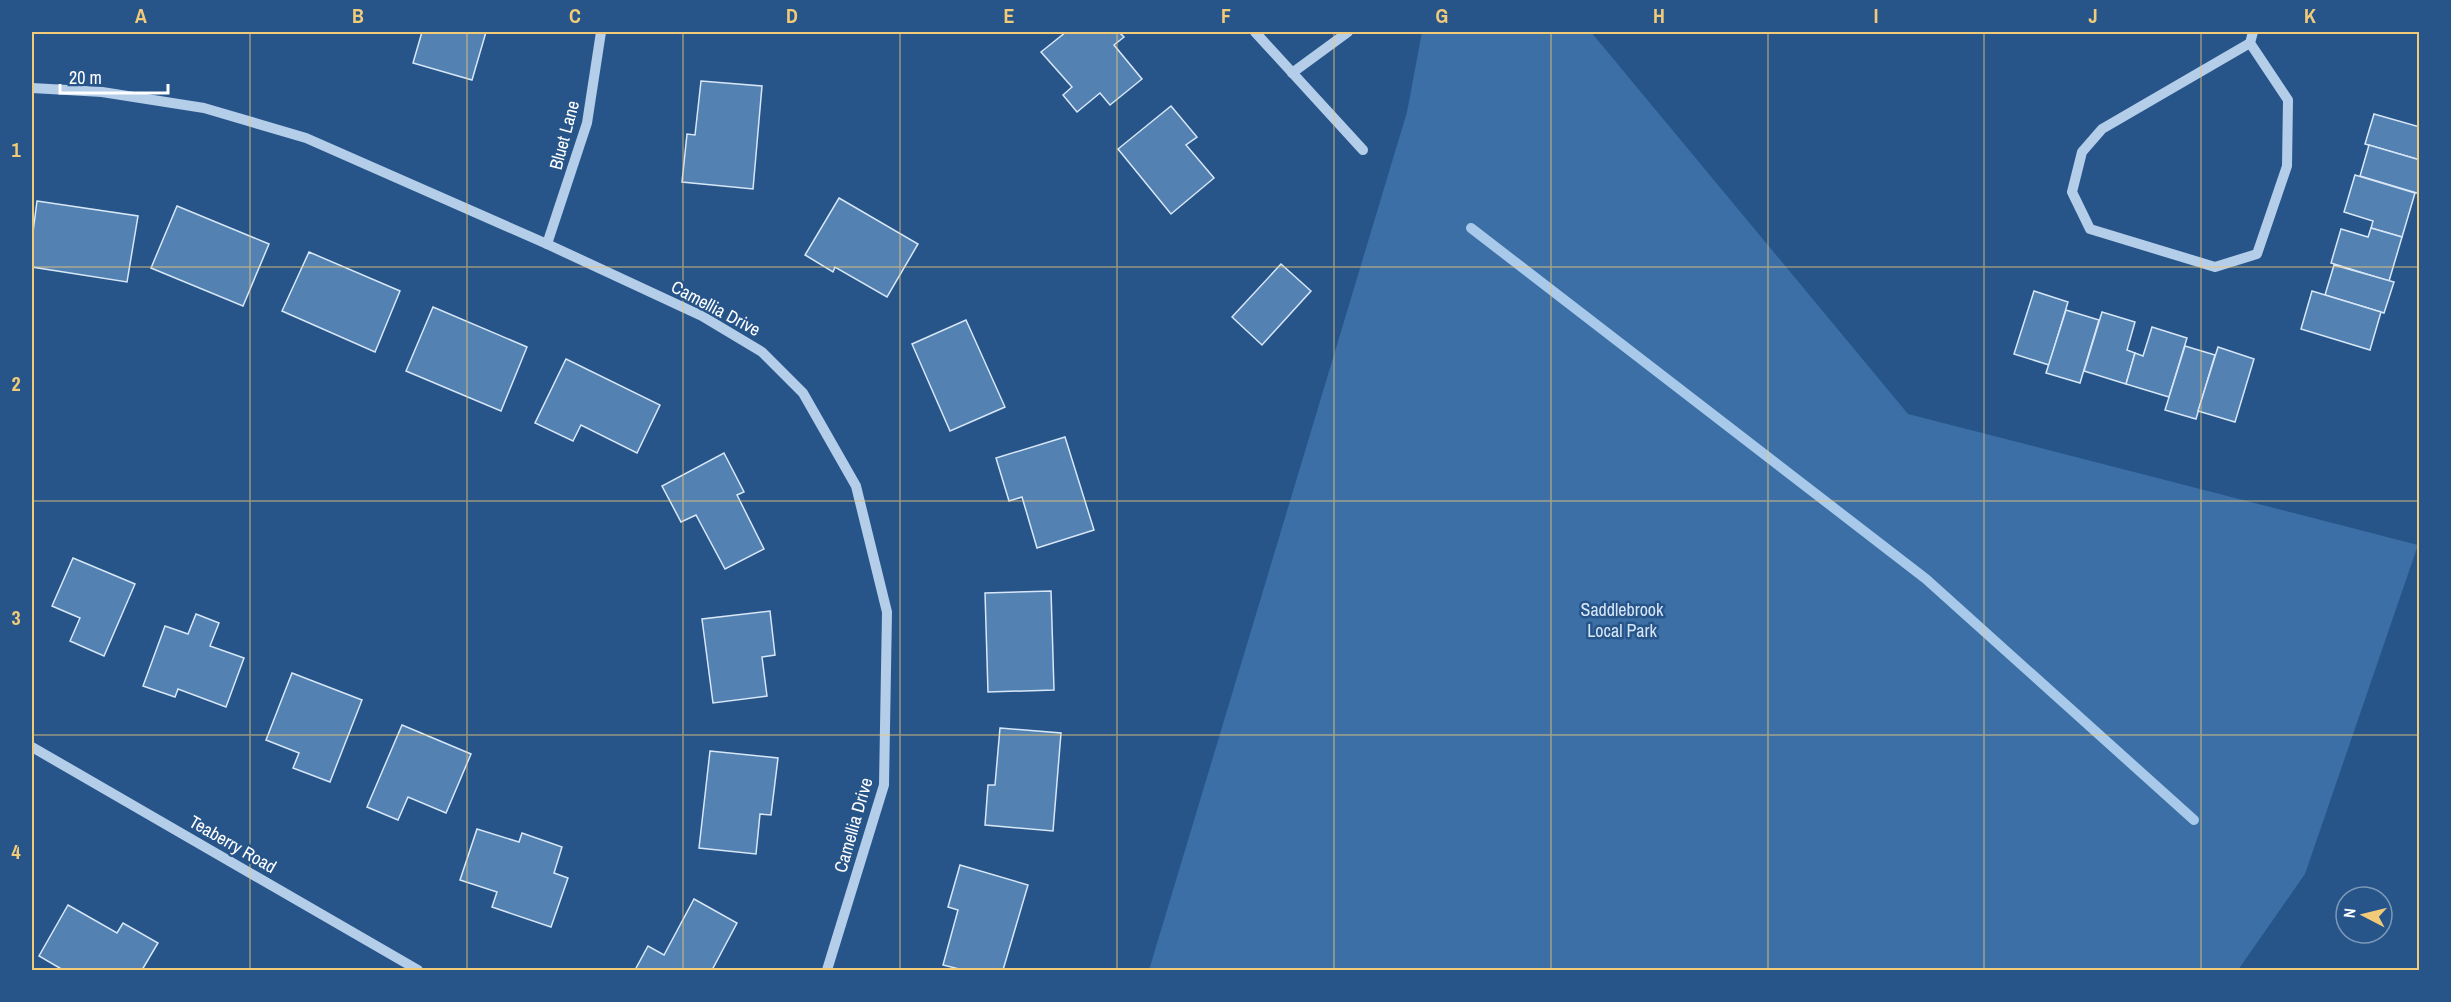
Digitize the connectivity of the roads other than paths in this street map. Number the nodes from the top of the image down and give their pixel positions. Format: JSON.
{"nodes":[{"id":1,"x":601,"y":32,"type":"edge"},
{"id":2,"x":1255,"y":32,"type":"edge"},
{"id":3,"x":1348,"y":32,"type":"edge"},
{"id":4,"x":2253,"y":32,"type":"edge"},
{"id":5,"x":2250,"y":43,"type":"junction"},
{"id":6,"x":1292,"y":73,"type":"junction"},
{"id":7,"x":32,"y":88,"type":"edge"},
{"id":8,"x":1363,"y":150,"type":"dead end"},
{"id":9,"x":547,"y":244,"type":"junction"},
{"id":10,"x":32,"y":747,"type":"edge"},
{"id":11,"x":418,"y":970,"type":"edge"},
{"id":12,"x":827,"y":970,"type":"edge"}],
"edges":[{"from":1,"to":9,"type":"street","name":"Bluet Lane"},
{"from":2,"to":6,"type":"street"},
{"from":3,"to":6,"type":"street"},
{"from":4,"to":5,"type":"street"},
{"from":5,"to":5,"type":"street"},
{"from":6,"to":8,"type":"street"},
{"from":7,"to":9,"type":"street","name":"Camellia Drive"},
{"from":9,"to":12,"type":"street","name":"Camellia Drive"},
{"from":10,"to":11,"type":"street","name":"Teaberry Road"}]}
